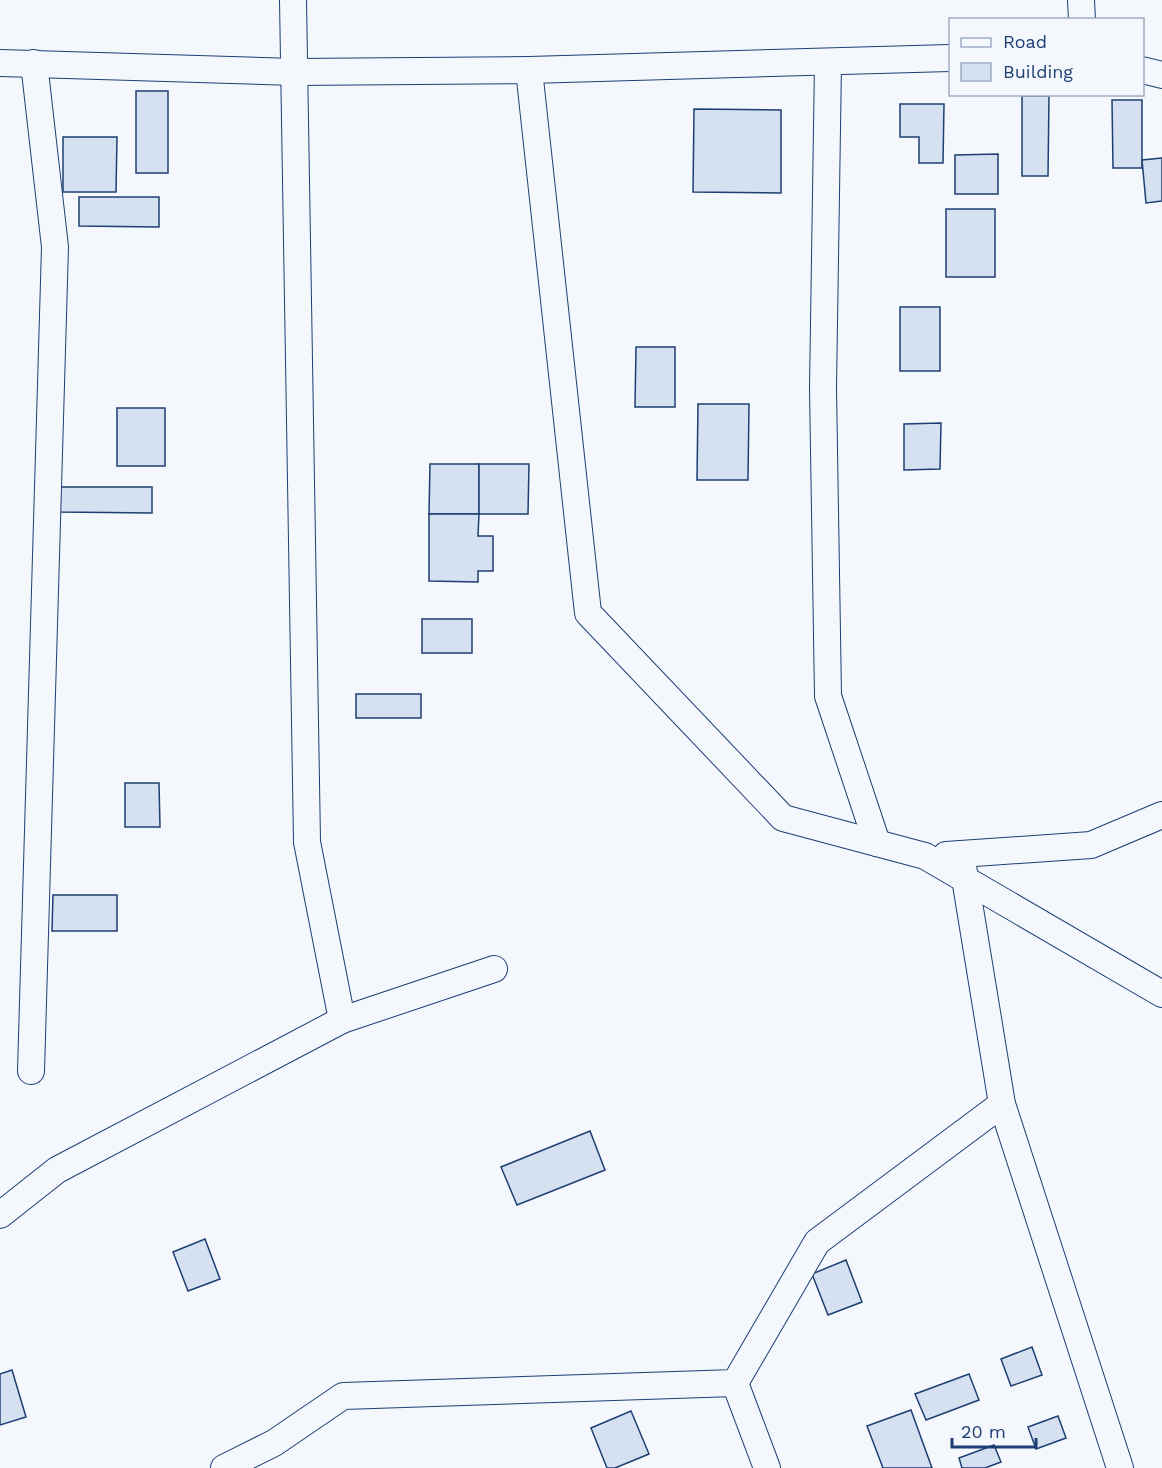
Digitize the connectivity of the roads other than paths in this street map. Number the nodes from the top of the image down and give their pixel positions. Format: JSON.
{"nodes":[{"id":1,"x":293,"y":0,"type":"edge"},
{"id":2,"x":1082,"y":0,"type":"edge"},
{"id":3,"x":1082,"y":18,"type":"edge"},
{"id":4,"x":949,"y":58,"type":"edge"},
{"id":5,"x":0,"y":63,"type":"edge"},
{"id":6,"x":34,"y":63,"type":"junction"},
{"id":7,"x":828,"y":63,"type":"junction"},
{"id":8,"x":529,"y":70,"type":"junction"},
{"id":9,"x":1144,"y":70,"type":"edge"},
{"id":10,"x":295,"y":72,"type":"junction"},
{"id":11,"x":1162,"y":75,"type":"edge"},
{"id":12,"x":1162,"y":815,"type":"edge"},
{"id":13,"x":877,"y":843,"type":"junction"},
{"id":14,"x":961,"y":854,"type":"junction"},
{"id":15,"x":925,"y":856,"type":"junction"},
{"id":16,"x":963,"y":879,"type":"junction"},
{"id":17,"x":494,"y":969,"type":"dead end"},
{"id":18,"x":1162,"y":994,"type":"edge"},
{"id":19,"x":342,"y":1020,"type":"junction"},
{"id":20,"x":31,"y":1071,"type":"dead end"},
{"id":21,"x":1002,"y":1104,"type":"junction"},
{"id":22,"x":0,"y":1215,"type":"edge"},
{"id":23,"x":735,"y":1383,"type":"junction"},
{"id":24,"x":224,"y":1468,"type":"edge"},
{"id":25,"x":767,"y":1468,"type":"edge"},
{"id":26,"x":1120,"y":1468,"type":"edge"}],
"edges":[{"from":1,"to":10,"type":"street"},
{"from":2,"to":3,"type":"street"},
{"from":4,"to":7,"type":"street"},
{"from":5,"to":6,"type":"street"},
{"from":6,"to":10,"type":"street"},
{"from":6,"to":20,"type":"street"},
{"from":7,"to":8,"type":"street"},
{"from":7,"to":13,"type":"street"},
{"from":8,"to":10,"type":"street"},
{"from":8,"to":13,"type":"street"},
{"from":9,"to":11,"type":"street"},
{"from":10,"to":19,"type":"street"},
{"from":12,"to":14,"type":"street"},
{"from":13,"to":15,"type":"street"},
{"from":14,"to":15,"type":"street"},
{"from":14,"to":16,"type":"street"},
{"from":15,"to":16,"type":"street"},
{"from":16,"to":18,"type":"street"},
{"from":16,"to":21,"type":"street"},
{"from":17,"to":19,"type":"street"},
{"from":19,"to":22,"type":"street"},
{"from":21,"to":23,"type":"street"},
{"from":21,"to":26,"type":"street"},
{"from":23,"to":24,"type":"street"},
{"from":23,"to":25,"type":"street"}]}
